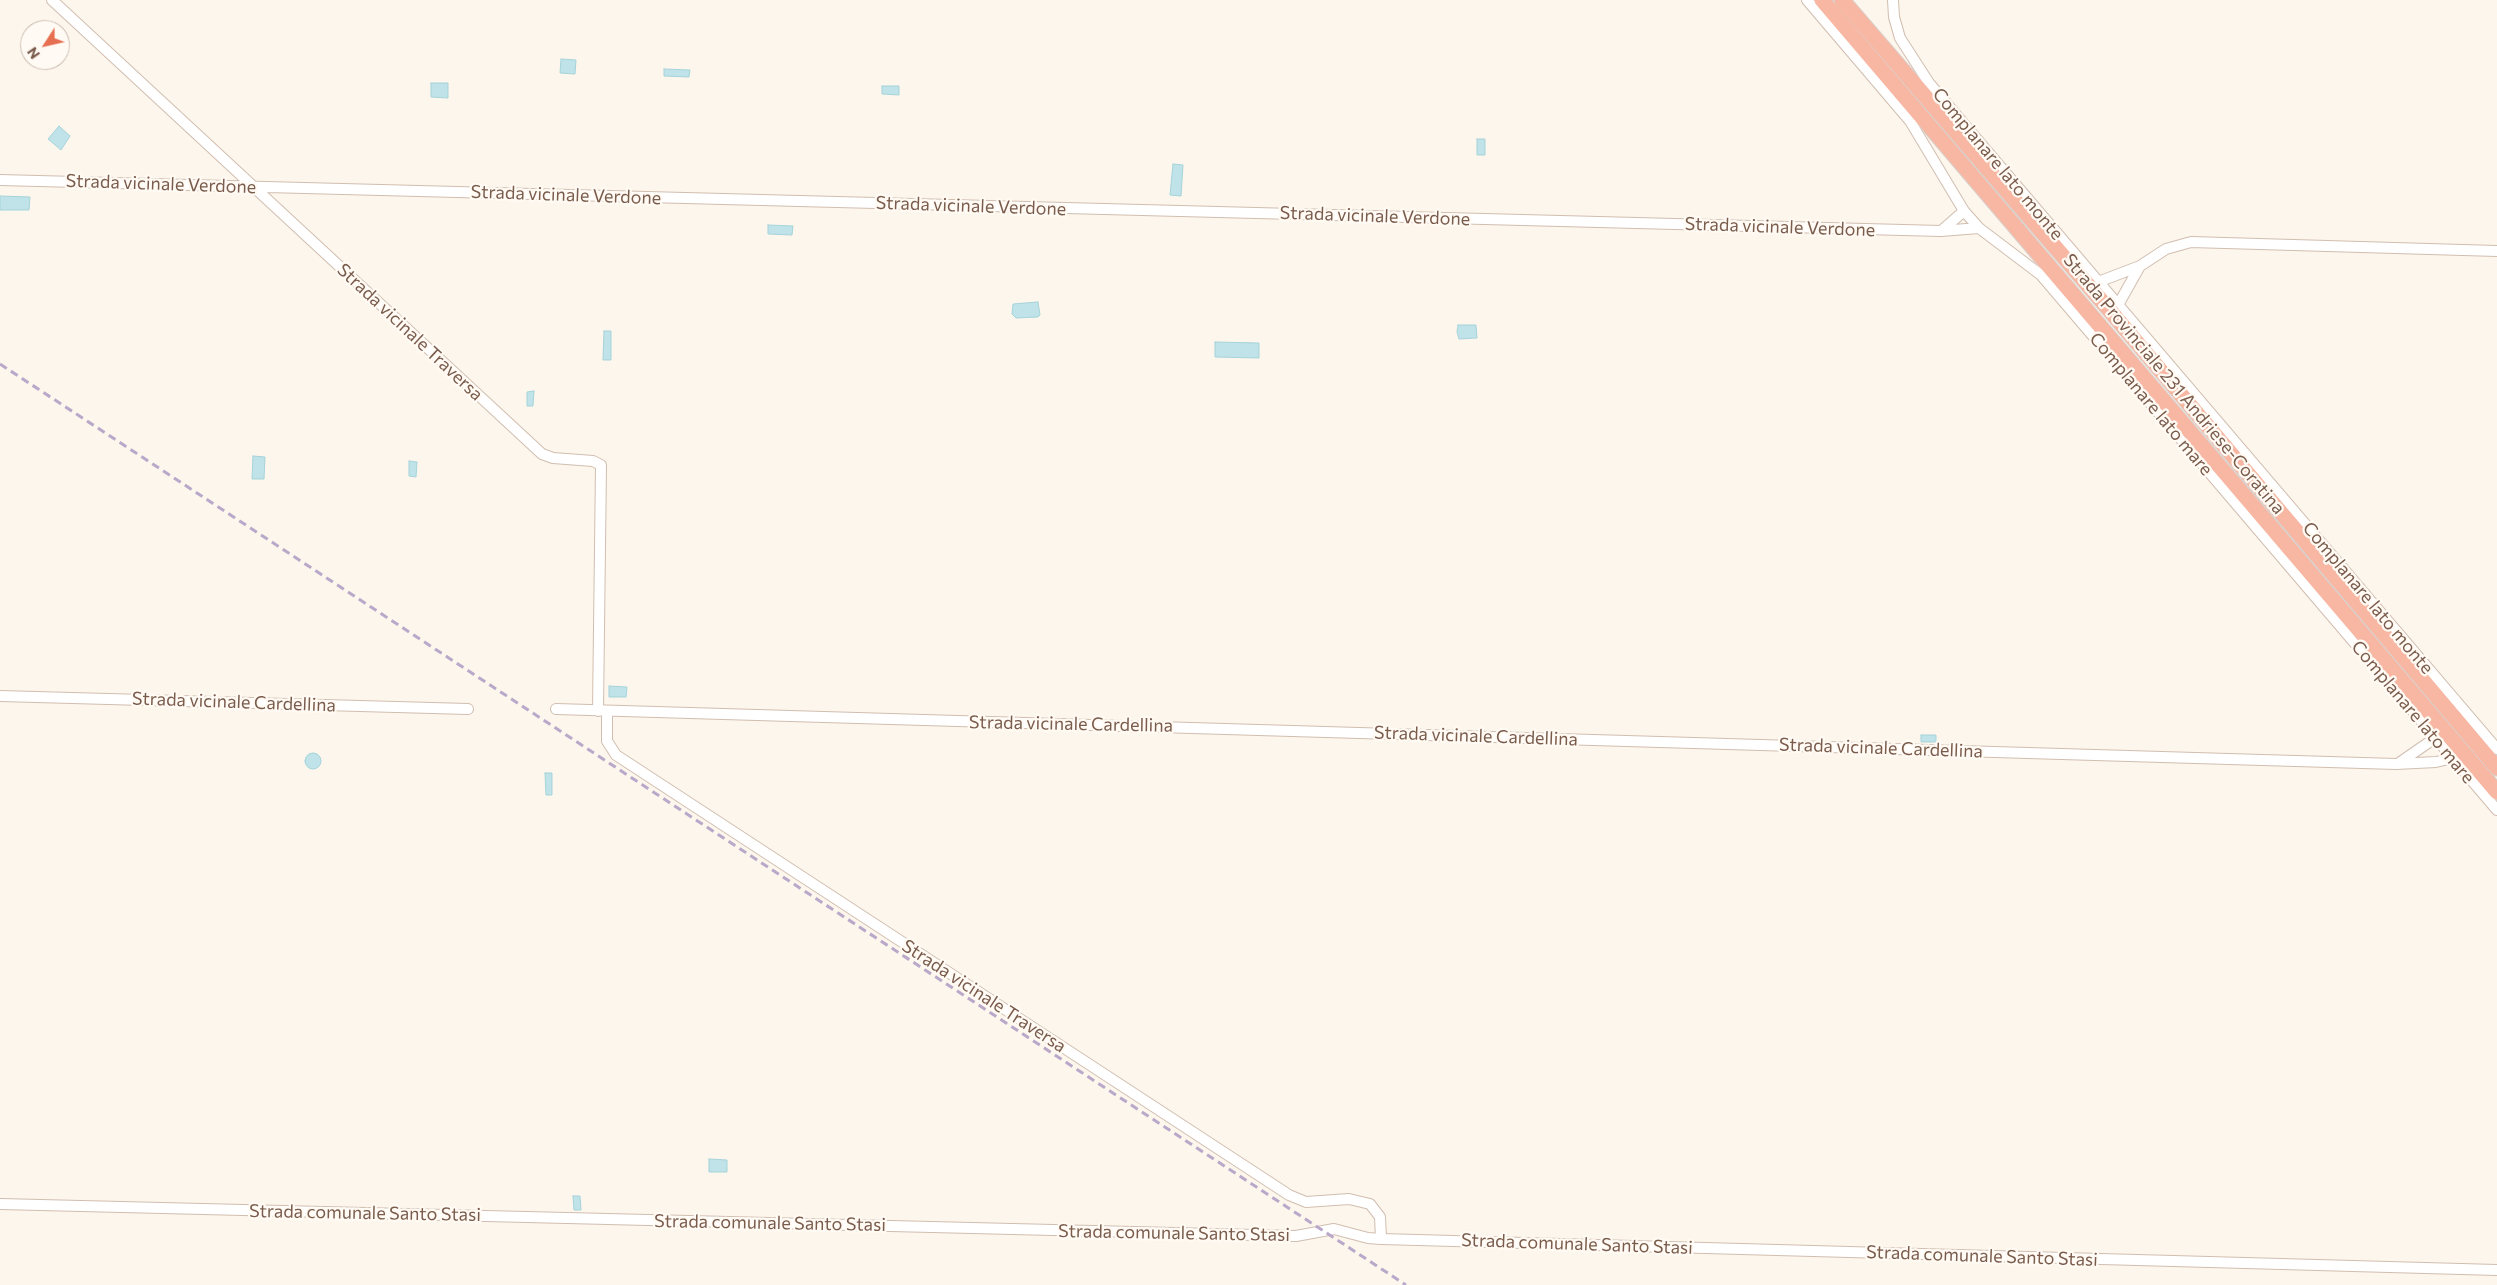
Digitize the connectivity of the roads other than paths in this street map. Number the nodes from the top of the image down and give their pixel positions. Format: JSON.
{"nodes":[{"id":1,"x":52,"y":0,"type":"edge"},
{"id":2,"x":1808,"y":0,"type":"edge"},
{"id":3,"x":1822,"y":0,"type":"edge"},
{"id":4,"x":1842,"y":0,"type":"edge"},
{"id":5,"x":1850,"y":0,"type":"edge"},
{"id":6,"x":1893,"y":0,"type":"edge"},
{"id":7,"x":1884,"y":48,"type":"junction"},
{"id":8,"x":0,"y":180,"type":"edge"},
{"id":9,"x":252,"y":186,"type":"junction"},
{"id":10,"x":1964,"y":211,"type":"junction"},
{"id":11,"x":1979,"y":228,"type":"junction"},
{"id":12,"x":1941,"y":231,"type":"junction"},
{"id":13,"x":2497,"y":251,"type":"edge"},
{"id":14,"x":2140,"y":266,"type":"junction"},
{"id":15,"x":2098,"y":282,"type":"junction"},
{"id":16,"x":2118,"y":305,"type":"junction"},
{"id":17,"x":0,"y":696,"type":"edge"},
{"id":18,"x":468,"y":708,"type":"dead end"},
{"id":19,"x":556,"y":709,"type":"dead end"},
{"id":20,"x":603,"y":712,"type":"junction"},
{"id":21,"x":2435,"y":738,"type":"junction"},
{"id":22,"x":2497,"y":749,"type":"edge"},
{"id":23,"x":2453,"y":758,"type":"junction"},
{"id":24,"x":2396,"y":764,"type":"junction"},
{"id":25,"x":2497,"y":768,"type":"edge"},
{"id":26,"x":2497,"y":792,"type":"edge"},
{"id":27,"x":2497,"y":810,"type":"edge"},
{"id":28,"x":0,"y":1204,"type":"edge"},
{"id":29,"x":1381,"y":1239,"type":"junction"},
{"id":30,"x":2497,"y":1270,"type":"edge"}],
"edges":[{"from":1,"to":9,"type":"street","name":"Strada vicinale Traversa"},
{"from":2,"to":10,"type":"street","name":"Complanare lato mare"},
{"from":3,"to":26,"type":"highway","name":"Strada Provinciale 231 Andriese-Coratina"},
{"from":4,"to":7,"type":"highway","name":"Strada Provinciale 231 Andriese-Coratina"},
{"from":5,"to":7,"type":"highway"},
{"from":6,"to":15,"type":"street","name":"Complanare lato monte"},
{"from":7,"to":25,"type":"highway","name":"Strada Provinciale 231 Andriese-Coratina"},
{"from":8,"to":9,"type":"street","name":"Strada vicinale Verdone"},
{"from":9,"to":12,"type":"street","name":"Strada vicinale Verdone"},
{"from":9,"to":20,"type":"street","name":"Strada vicinale Traversa"},
{"from":10,"to":11,"type":"street","name":"Complanare lato mare"},
{"from":10,"to":12,"type":"street"},
{"from":11,"to":12,"type":"street","name":"Strada vicinale Verdone"},
{"from":11,"to":21,"type":"street","name":"Complanare lato mare"},
{"from":13,"to":14,"type":"street"},
{"from":14,"to":15,"type":"street"},
{"from":14,"to":16,"type":"street"},
{"from":15,"to":16,"type":"street","name":"Complanare lato monte"},
{"from":16,"to":22,"type":"street","name":"Complanare lato monte"},
{"from":17,"to":18,"type":"street","name":"Strada vicinale Cardellina"},
{"from":19,"to":20,"type":"street","name":"Strada vicinale Cardellina"},
{"from":20,"to":24,"type":"street","name":"Strada vicinale Cardellina"},
{"from":20,"to":29,"type":"street","name":"Strada vicinale Traversa"},
{"from":21,"to":23,"type":"street","name":"Complanare lato mare"},
{"from":21,"to":24,"type":"street"},
{"from":23,"to":24,"type":"street","name":"Strada vicinale Cardellina"},
{"from":23,"to":27,"type":"street","name":"Complanare lato mare"},
{"from":28,"to":29,"type":"street","name":"Strada comunale Santo Stasi"},
{"from":29,"to":30,"type":"street","name":"Strada comunale Santo Stasi"}]}
